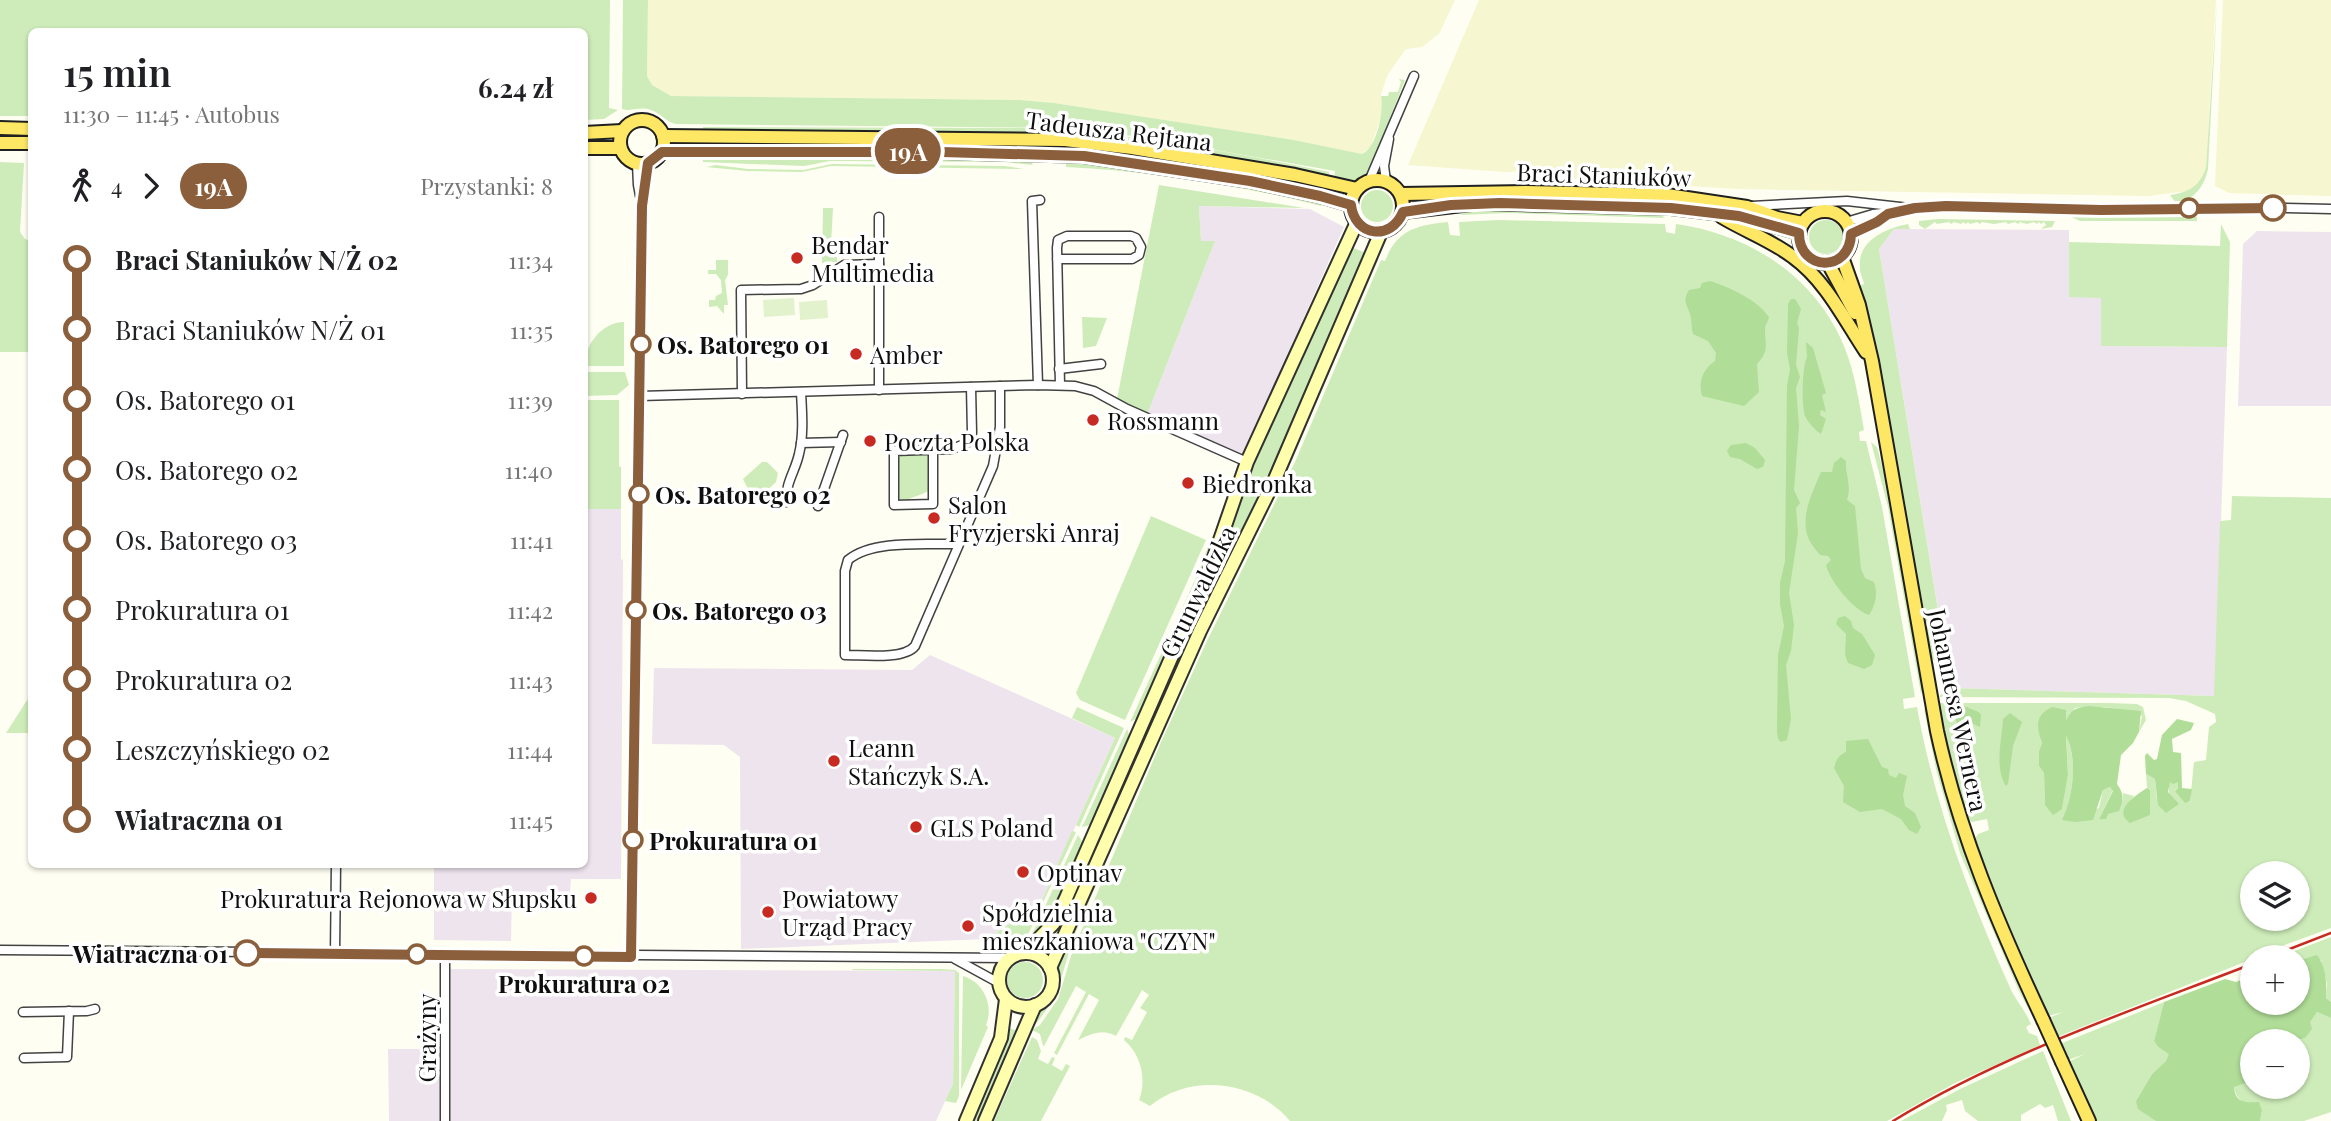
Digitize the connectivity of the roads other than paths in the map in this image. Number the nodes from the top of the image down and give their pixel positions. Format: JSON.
{"nodes":[{"id":1,"x":1414,"y":76,"type":"dead end"},
{"id":2,"x":1391,"y":126,"type":"junction"},
{"id":3,"x":0,"y":128,"type":"edge"},
{"id":4,"x":28,"y":129,"type":"edge"},
{"id":5,"x":622,"y":131,"type":"junction"},
{"id":6,"x":588,"y":133,"type":"edge"},
{"id":7,"x":663,"y":136,"type":"junction"},
{"id":8,"x":0,"y":143,"type":"edge"},
{"id":9,"x":28,"y":143,"type":"edge"},
{"id":10,"x":588,"y":148,"type":"edge"},
{"id":11,"x":620,"y":148,"type":"junction"},
{"id":12,"x":662,"y":152,"type":"junction"},
{"id":13,"x":643,"y":163,"type":"junction"},
{"id":14,"x":1369,"y":181,"type":"junction"},
{"id":15,"x":1386,"y":181,"type":"junction"},
{"id":16,"x":1357,"y":189,"type":"junction"},
{"id":17,"x":1401,"y":194,"type":"junction"},
{"id":18,"x":1040,"y":200,"type":"dead end"},
{"id":19,"x":1351,"y":205,"type":"junction"},
{"id":20,"x":1747,"y":206,"type":"junction"},
{"id":21,"x":1915,"y":208,"type":"junction"},
{"id":22,"x":2331,"y":209,"type":"edge"},
{"id":23,"x":1403,"y":212,"type":"junction"},
{"id":24,"x":1719,"y":215,"type":"junction"},
{"id":25,"x":879,"y":217,"type":"dead end"},
{"id":26,"x":1357,"y":222,"type":"junction"},
{"id":27,"x":1801,"y":228,"type":"junction"},
{"id":28,"x":1849,"y":228,"type":"junction"},
{"id":29,"x":1381,"y":232,"type":"junction"},
{"id":30,"x":1842,"y":257,"type":"junction"},
{"id":31,"x":1057,"y":259,"type":"junction"},
{"id":32,"x":1828,"y":263,"type":"junction"},
{"id":33,"x":879,"y":264,"type":"junction"},
{"id":34,"x":1864,"y":328,"type":"junction"},
{"id":35,"x":1872,"y":361,"type":"junction"},
{"id":36,"x":1101,"y":364,"type":"dead end"},
{"id":37,"x":1059,"y":369,"type":"junction"},
{"id":38,"x":1042,"y":385,"type":"junction"},
{"id":39,"x":1060,"y":385,"type":"junction"},
{"id":40,"x":1000,"y":386,"type":"junction"},
{"id":41,"x":971,"y":387,"type":"junction"},
{"id":42,"x":879,"y":390,"type":"junction"},
{"id":43,"x":801,"y":392,"type":"junction"},
{"id":44,"x":742,"y":394,"type":"junction"},
{"id":45,"x":640,"y":396,"type":"junction"},
{"id":46,"x":801,"y":443,"type":"junction"},
{"id":47,"x":933,"y":449,"type":"junction"},
{"id":48,"x":1247,"y":462,"type":"junction"},
{"id":49,"x":786,"y":502,"type":"dead end"},
{"id":50,"x":818,"y":506,"type":"dead end"},
{"id":51,"x":959,"y":544,"type":"junction"},
{"id":52,"x":336,"y":868,"type":"edge"},
{"id":53,"x":0,"y":953,"type":"edge"},
{"id":54,"x":1026,"y":953,"type":"junction"},
{"id":55,"x":335,"y":954,"type":"junction"},
{"id":56,"x":445,"y":955,"type":"junction"},
{"id":57,"x":631,"y":957,"type":"junction"},
{"id":58,"x":952,"y":958,"type":"junction"},
{"id":59,"x":1010,"y":958,"type":"junction"},
{"id":60,"x":1050,"y":968,"type":"junction"},
{"id":61,"x":999,"y":983,"type":"junction"},
{"id":62,"x":1006,"y":999,"type":"junction"},
{"id":63,"x":1035,"y":1005,"type":"junction"},
{"id":64,"x":95,"y":1009,"type":"dead end"},
{"id":65,"x":23,"y":1012,"type":"dead end"},
{"id":66,"x":69,"y":1012,"type":"junction"},
{"id":67,"x":24,"y":1058,"type":"dead end"},
{"id":68,"x":445,"y":1121,"type":"edge"},
{"id":69,"x":966,"y":1121,"type":"edge"},
{"id":70,"x":985,"y":1121,"type":"edge"},
{"id":71,"x":2089,"y":1121,"type":"edge"}],
"edges":[{"from":1,"to":2,"type":"street"},
{"from":2,"to":14,"type":"street"},
{"from":2,"to":15,"type":"street"},
{"from":3,"to":4,"type":"main road"},
{"from":5,"to":6,"type":"main road"},
{"from":5,"to":7,"type":"main road"},
{"from":5,"to":11,"type":"main road"},
{"from":7,"to":12,"type":"main road"},
{"from":7,"to":16,"type":"main road","name":"Tadeusza Rejtana"},
{"from":8,"to":9,"type":"main road"},
{"from":10,"to":11,"type":"main road"},
{"from":11,"to":13,"type":"main road"},
{"from":12,"to":13,"type":"main road"},
{"from":12,"to":19,"type":"main road","name":"Tadeusza Rejtana"},
{"from":13,"to":45,"type":"street"},
{"from":14,"to":15,"type":"main road"},
{"from":14,"to":16,"type":"main road"},
{"from":15,"to":17,"type":"main road"},
{"from":16,"to":19,"type":"main road"},
{"from":17,"to":20,"type":"main road","name":"Braci Staniuków"},
{"from":17,"to":23,"type":"main road"},
{"from":18,"to":38,"type":"street"},
{"from":19,"to":26,"type":"main road"},
{"from":20,"to":21,"type":"street"},
{"from":20,"to":27,"type":"main road","name":"Braci Staniuków"},
{"from":21,"to":22,"type":"street"},
{"from":21,"to":28,"type":"street"},
{"from":23,"to":24,"type":"main road","name":"Braci Staniuków"},
{"from":23,"to":29,"type":"main road"},
{"from":24,"to":27,"type":"main road","name":"Braci Staniuków"},
{"from":24,"to":35,"type":"main road"},
{"from":25,"to":33,"type":"street"},
{"from":26,"to":29,"type":"main road"},
{"from":26,"to":48,"type":"street","name":"Grunwaldzka"},
{"from":27,"to":28,"type":"main road"},
{"from":27,"to":32,"type":"main road"},
{"from":28,"to":30,"type":"main road"},
{"from":29,"to":60,"type":"street","name":"Grunwaldzka"},
{"from":30,"to":32,"type":"main road"},
{"from":30,"to":34,"type":"main road","name":"Johannesa Wernera"},
{"from":31,"to":31,"type":"street"},
{"from":31,"to":37,"type":"street"},
{"from":32,"to":34,"type":"main road","name":"Johannesa Wernera"},
{"from":33,"to":42,"type":"street"},
{"from":33,"to":44,"type":"street"},
{"from":34,"to":35,"type":"main road","name":"Johannesa Wernera"},
{"from":35,"to":71,"type":"main road","name":"Johannesa Wernera","bridge":true},
{"from":36,"to":37,"type":"street"},
{"from":37,"to":39,"type":"street"},
{"from":38,"to":39,"type":"street"},
{"from":38,"to":40,"type":"street"},
{"from":39,"to":48,"type":"street"},
{"from":40,"to":41,"type":"street"},
{"from":40,"to":51,"type":"street"},
{"from":41,"to":42,"type":"street"},
{"from":41,"to":47,"type":"street"},
{"from":42,"to":43,"type":"street"},
{"from":43,"to":44,"type":"street"},
{"from":43,"to":46,"type":"street"},
{"from":44,"to":45,"type":"street"},
{"from":45,"to":57,"type":"street"},
{"from":46,"to":49,"type":"street"},
{"from":46,"to":50,"type":"street"},
{"from":47,"to":47,"type":"street"},
{"from":48,"to":54,"type":"street","name":"Grunwaldzka"},
{"from":51,"to":51,"type":"street"},
{"from":52,"to":55,"type":"street"},
{"from":53,"to":55,"type":"street"},
{"from":54,"to":59,"type":"street"},
{"from":54,"to":60,"type":"street"},
{"from":55,"to":56,"type":"street"},
{"from":56,"to":57,"type":"street"},
{"from":56,"to":68,"type":"street","name":"Grażyny"},
{"from":57,"to":58,"type":"street"},
{"from":58,"to":59,"type":"street"},
{"from":58,"to":61,"type":"street"},
{"from":59,"to":61,"type":"street"},
{"from":60,"to":63,"type":"street"},
{"from":61,"to":62,"type":"street"},
{"from":62,"to":63,"type":"street"},
{"from":62,"to":69,"type":"street"},
{"from":63,"to":70,"type":"street"},
{"from":64,"to":66,"type":"street"},
{"from":65,"to":66,"type":"street"},
{"from":66,"to":67,"type":"street"}]}
